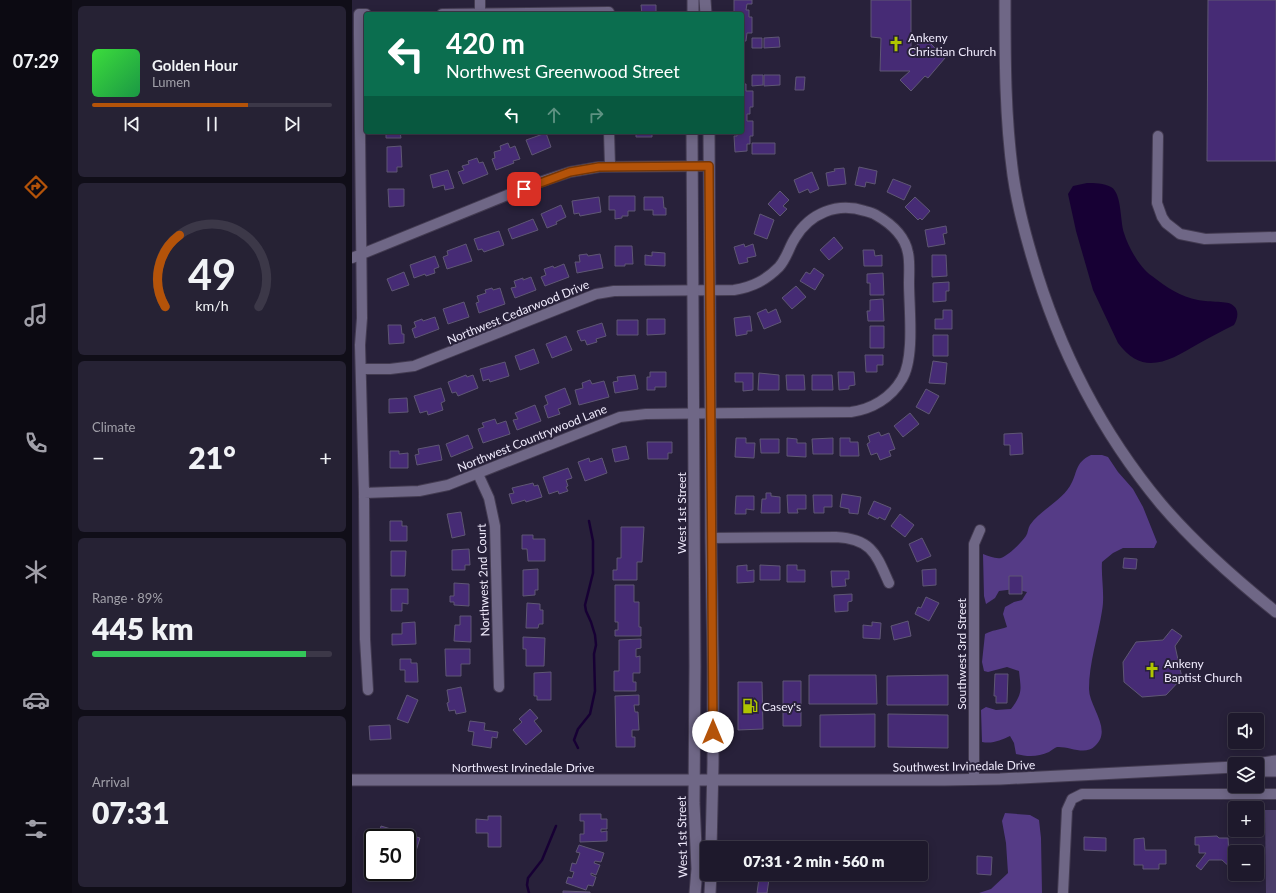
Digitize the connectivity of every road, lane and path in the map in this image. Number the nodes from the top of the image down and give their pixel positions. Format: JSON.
{"nodes":[{"id":1,"x":480,"y":0,"type":"edge"},
{"id":2,"x":693,"y":0,"type":"edge"},
{"id":3,"x":705,"y":0,"type":"edge"},
{"id":4,"x":1005,"y":0,"type":"edge"},
{"id":5,"x":480,"y":12,"type":"edge"},
{"id":6,"x":693,"y":12,"type":"edge"},
{"id":7,"x":706,"y":12,"type":"edge"},
{"id":8,"x":363,"y":14,"type":"edge"},
{"id":9,"x":610,"y":134,"type":"edge"},
{"id":10,"x":692,"y":134,"type":"edge"},
{"id":11,"x":709,"y":134,"type":"edge"},
{"id":12,"x":1158,"y":136,"type":"dead end"},
{"id":13,"x":610,"y":166,"type":"junction"},
{"id":14,"x":692,"y":166,"type":"junction"},
{"id":15,"x":709,"y":166,"type":"junction"},
{"id":16,"x":1276,"y":237,"type":"edge"},
{"id":17,"x":356,"y":257,"type":"edge"},
{"id":18,"x":909,"y":277,"type":"joint"},
{"id":19,"x":693,"y":291,"type":"junction"},
{"id":20,"x":710,"y":291,"type":"junction"},
{"id":21,"x":362,"y":369,"type":"junction"},
{"id":22,"x":694,"y":414,"type":"junction"},
{"id":23,"x":711,"y":414,"type":"junction"},
{"id":24,"x":478,"y":474,"type":"junction"},
{"id":25,"x":364,"y":493,"type":"junction"},
{"id":26,"x":980,"y":530,"type":"dead end"},
{"id":27,"x":711,"y":538,"type":"junction"},
{"id":28,"x":889,"y":583,"type":"dead end"},
{"id":29,"x":1276,"y":612,"type":"edge"},
{"id":30,"x":499,"y":687,"type":"dead end"},
{"id":31,"x":368,"y":690,"type":"dead end"},
{"id":32,"x":1276,"y":761,"type":"edge"},
{"id":33,"x":1264,"y":763,"type":"edge"},
{"id":34,"x":1228,"y":767,"type":"edge"},
{"id":35,"x":1264,"y":771,"type":"edge"},
{"id":36,"x":1276,"y":772,"type":"edge"},
{"id":37,"x":352,"y":780,"type":"edge"},
{"id":38,"x":974,"y":780,"type":"junction"},
{"id":39,"x":694,"y":781,"type":"junction"},
{"id":40,"x":713,"y":781,"type":"junction"},
{"id":41,"x":1276,"y":794,"type":"edge"},
{"id":42,"x":711,"y":841,"type":"edge"},
{"id":43,"x":711,"y":881,"type":"edge"},
{"id":44,"x":695,"y":893,"type":"edge"},
{"id":45,"x":710,"y":893,"type":"edge"},
{"id":46,"x":1063,"y":893,"type":"edge"}],
"edges":[{"from":1,"to":5,"type":"street"},
{"from":2,"to":6,"type":"main road"},
{"from":3,"to":7,"type":"main road"},
{"from":4,"to":29,"type":"main road"},
{"from":8,"to":17,"type":"street"},
{"from":9,"to":13,"type":"street"},
{"from":10,"to":14,"type":"main road","name":"West 1st Street"},
{"from":11,"to":15,"type":"main road"},
{"from":12,"to":16,"type":"street"},
{"from":13,"to":14,"type":"street"},
{"from":13,"to":17,"type":"street"},
{"from":14,"to":15,"type":"street"},
{"from":14,"to":19,"type":"main road","name":"West 1st Street"},
{"from":15,"to":20,"type":"main road"},
{"from":17,"to":21,"type":"street"},
{"from":18,"to":20,"type":"street","name":"Northwest Cedarwood Drive"},
{"from":18,"to":23,"type":"street","name":"Northwest Countrywood Lane"},
{"from":19,"to":20,"type":"street","name":"Northwest Cedarwood Drive"},
{"from":19,"to":21,"type":"street","name":"Northwest Cedarwood Drive"},
{"from":19,"to":22,"type":"main road","name":"West 1st Street"},
{"from":20,"to":23,"type":"main road"},
{"from":21,"to":25,"type":"street"},
{"from":22,"to":23,"type":"street","name":"Northwest Countrywood Lane"},
{"from":22,"to":24,"type":"street","name":"Northwest Countrywood Lane"},
{"from":22,"to":39,"type":"main road","name":"West 1st Street"},
{"from":23,"to":27,"type":"main road"},
{"from":24,"to":25,"type":"street","name":"Northwest Countrywood Lane"},
{"from":24,"to":30,"type":"street","name":"Northwest 2nd Court"},
{"from":25,"to":31,"type":"street"},
{"from":26,"to":38,"type":"street","name":"Southwest 3rd Street"},
{"from":27,"to":28,"type":"street"},
{"from":27,"to":40,"type":"main road"},
{"from":32,"to":33,"type":"main road"},
{"from":34,"to":38,"type":"main road","name":"Southwest Irvinedale Drive"},
{"from":35,"to":36,"type":"main road"},
{"from":37,"to":39,"type":"main road","name":"Northwest Irvinedale Drive"},
{"from":38,"to":40,"type":"main road","name":"Southwest Irvinedale Drive"},
{"from":39,"to":40,"type":"main road","name":"Southwest Irvinedale Drive"},
{"from":39,"to":44,"type":"main road","name":"West 1st Street"},
{"from":40,"to":42,"type":"main road"},
{"from":41,"to":46,"type":"street"},
{"from":43,"to":45,"type":"main road"}]}
